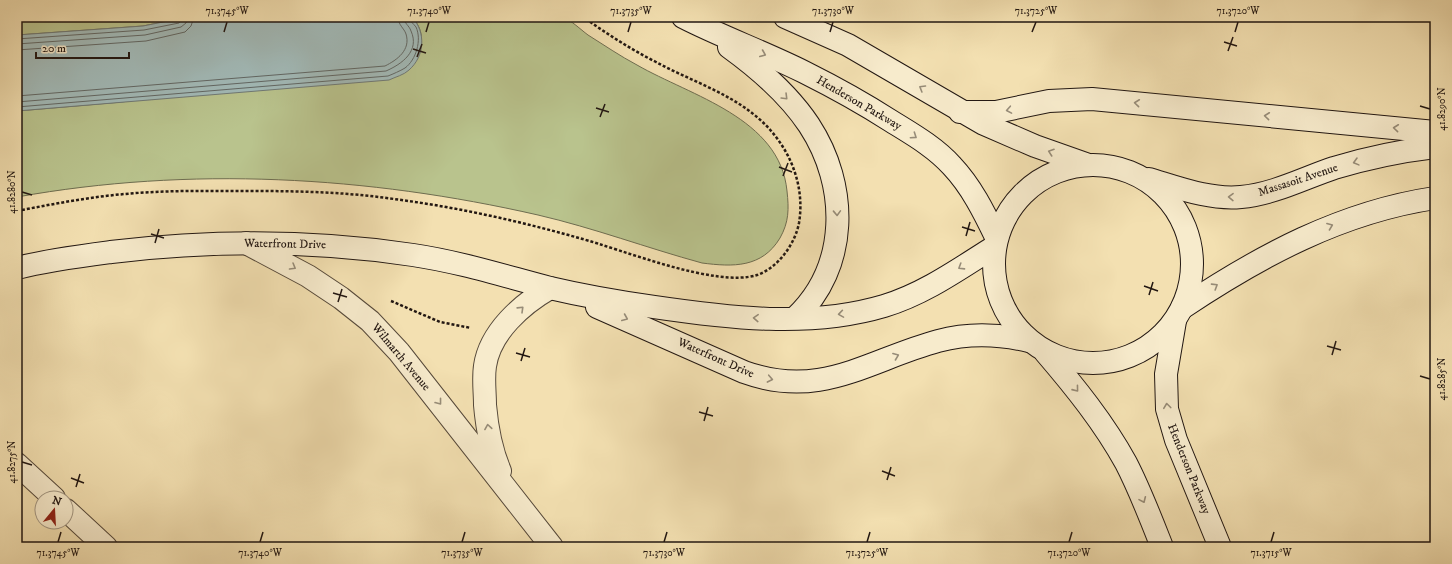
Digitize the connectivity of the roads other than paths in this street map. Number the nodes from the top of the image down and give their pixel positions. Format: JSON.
{"nodes":[{"id":1,"x":683,"y":17,"type":"edge"},
{"id":2,"x":785,"y":17,"type":"edge"},
{"id":3,"x":806,"y":17,"type":"edge"},
{"id":4,"x":702,"y":27,"type":"junction"},
{"id":5,"x":826,"y":35,"type":"junction"},
{"id":6,"x":960,"y":112,"type":"junction"},
{"id":7,"x":1435,"y":132,"type":"edge"},
{"id":8,"x":1435,"y":147,"type":"edge"},
{"id":9,"x":1088,"y":164,"type":"junction"},
{"id":10,"x":1137,"y":175,"type":"junction"},
{"id":11,"x":1435,"y":198,"type":"edge"},
{"id":12,"x":995,"y":242,"type":"junction"},
{"id":13,"x":246,"y":243,"type":"junction"},
{"id":14,"x":17,"y":268,"type":"edge"},
{"id":15,"x":550,"y":288,"type":"junction"},
{"id":16,"x":1179,"y":313,"type":"junction"},
{"id":17,"x":795,"y":318,"type":"junction"},
{"id":18,"x":1035,"y":345,"type":"junction"},
{"id":19,"x":17,"y":464,"type":"edge"},
{"id":20,"x":45,"y":490,"type":"edge"},
{"id":21,"x":509,"y":490,"type":"junction"},
{"id":22,"x":74,"y":517,"type":"edge"},
{"id":23,"x":106,"y":547,"type":"edge"},
{"id":24,"x":552,"y":547,"type":"edge"},
{"id":25,"x":1162,"y":547,"type":"edge"},
{"id":26,"x":1220,"y":547,"type":"edge"}],
"edges":[{"from":1,"to":4,"type":"main road","name":"Henderson Parkway"},
{"from":2,"to":5,"type":"main road","name":"Henderson Parkway"},
{"from":3,"to":5,"type":"main road"},
{"from":4,"to":12,"type":"main road","name":"Henderson Parkway","one_way":true},
{"from":4,"to":17,"type":"main road","one_way":true},
{"from":6,"to":5,"type":"main road","name":"Henderson Parkway","one_way":true},
{"from":7,"to":6,"type":"main road","one_way":true},
{"from":9,"to":6,"type":"main road","name":"Henderson Parkway","one_way":true},
{"from":8,"to":10,"type":"main road","name":"Massasoit Avenue","one_way":true},
{"from":9,"to":10,"type":"main road","name":"Henderson Parkway"},
{"from":9,"to":12,"type":"main road","name":"Henderson Parkway"},
{"from":10,"to":16,"type":"main road","name":"Henderson Parkway"},
{"from":16,"to":11,"type":"main road","one_way":true},
{"from":12,"to":17,"type":"main road","name":"Waterfront Drive","one_way":true},
{"from":12,"to":18,"type":"main road","name":"Henderson Parkway"},
{"from":13,"to":14,"type":"main road","name":"Waterfront Drive"},
{"from":13,"to":15,"type":"main road","name":"Waterfront Drive"},
{"from":13,"to":21,"type":"main road","name":"Wilmarth Avenue","one_way":true},
{"from":17,"to":15,"type":"main road","name":"Waterfront Drive","one_way":true},
{"from":15,"to":18,"type":"main road","name":"Waterfront Drive","one_way":true},
{"from":21,"to":15,"type":"main road","name":"Wilmarth Avenue","one_way":true},
{"from":16,"to":18,"type":"main road","name":"Henderson Parkway"},
{"from":26,"to":16,"type":"main road","name":"Henderson Parkway","one_way":true},
{"from":18,"to":25,"type":"main road","name":"Henderson Parkway","one_way":true},
{"from":19,"to":20,"type":"main road"},
{"from":21,"to":24,"type":"main road","name":"Wilmarth Avenue"},
{"from":22,"to":23,"type":"main road"}]}
